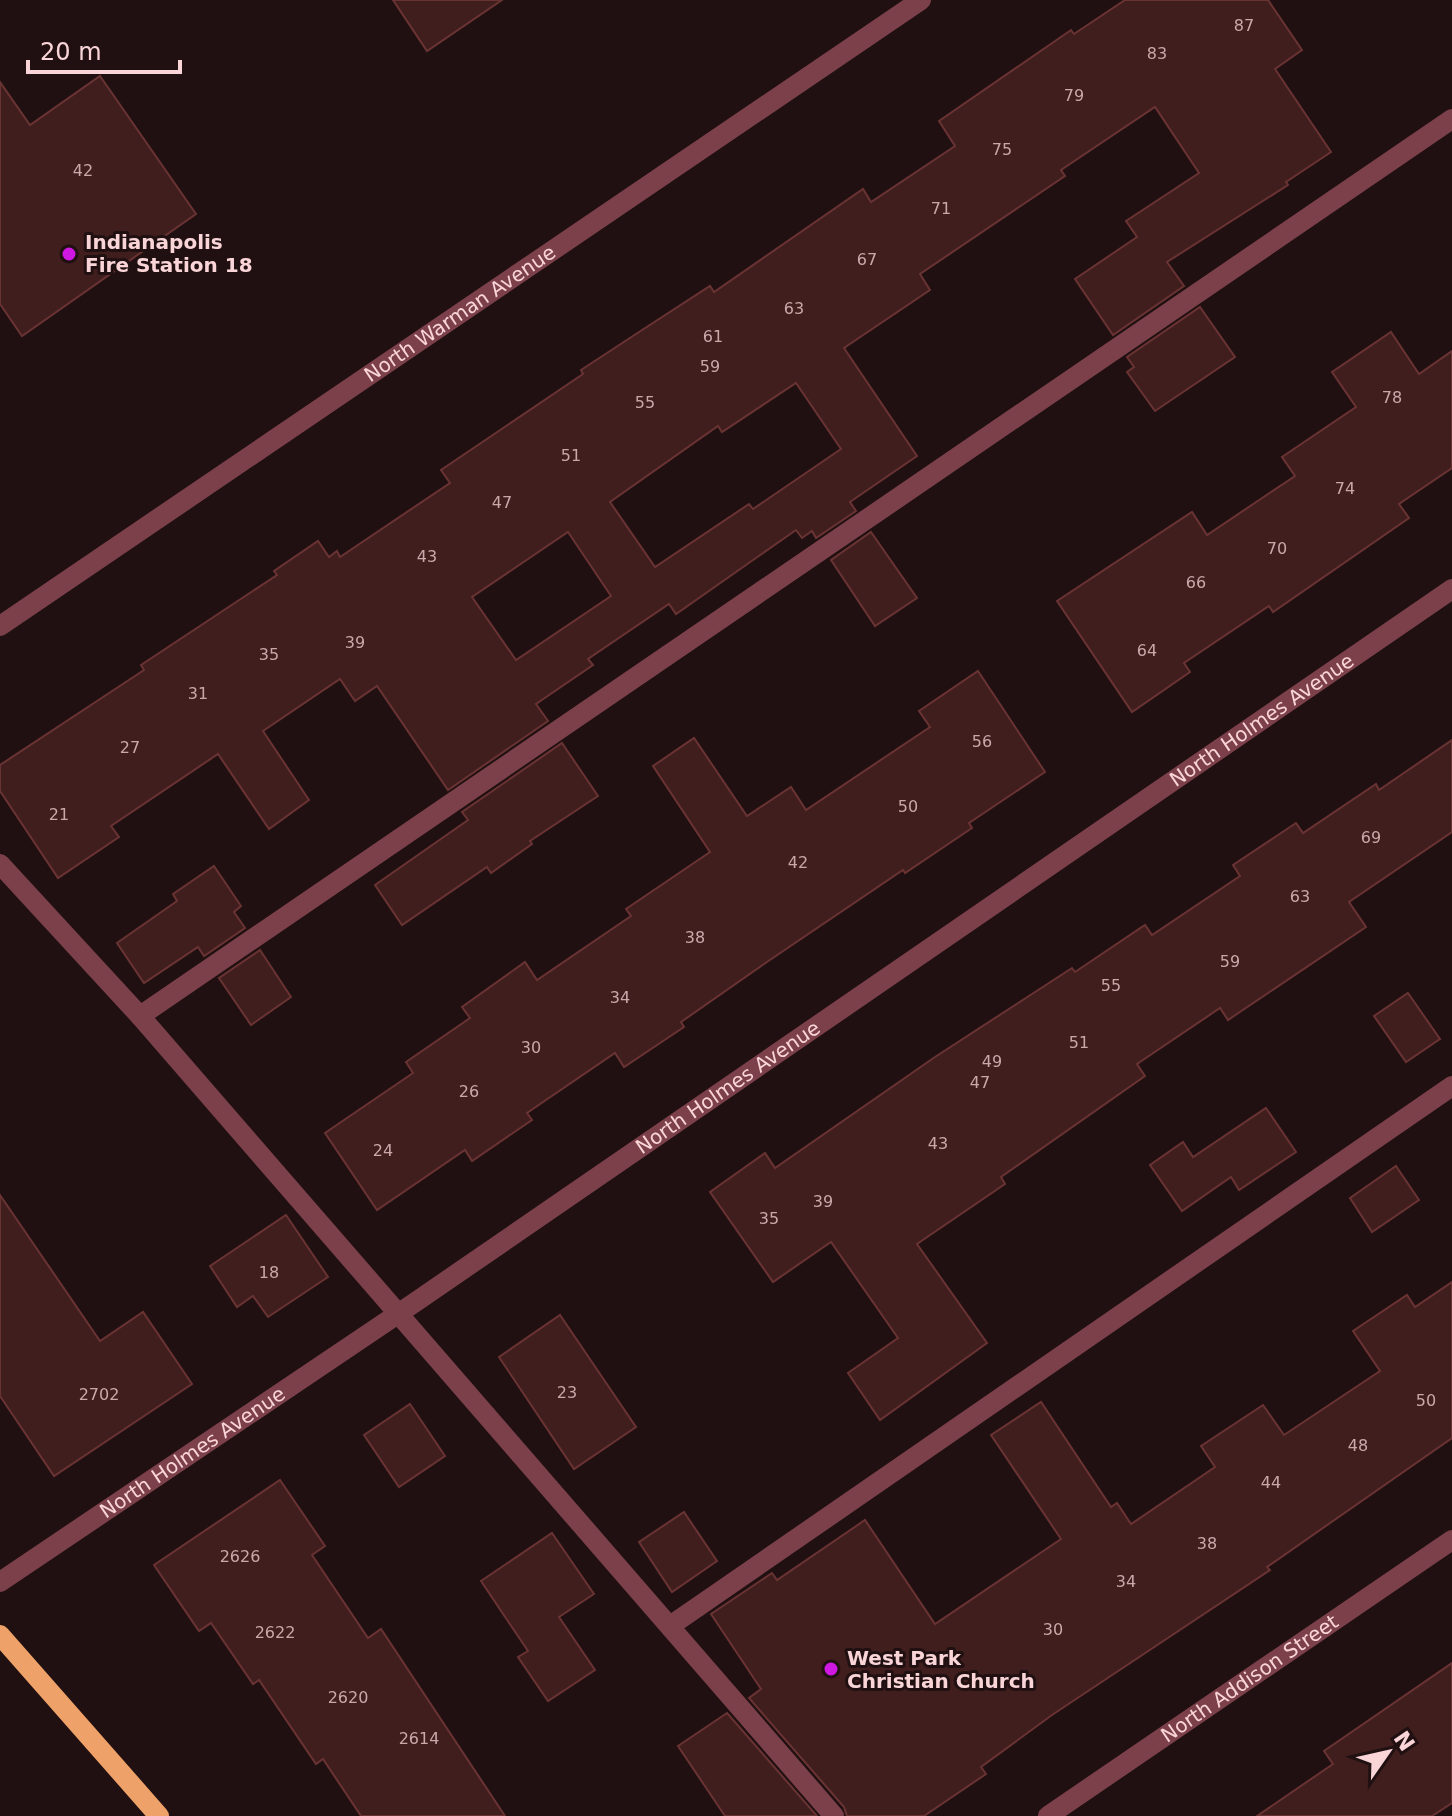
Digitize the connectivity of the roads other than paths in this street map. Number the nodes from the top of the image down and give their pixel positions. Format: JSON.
{"nodes":[{"id":1,"x":921,"y":0,"type":"edge"},
{"id":2,"x":1452,"y":119,"type":"edge"},
{"id":3,"x":1452,"y":589,"type":"edge"},
{"id":4,"x":0,"y":626,"type":"edge"},
{"id":5,"x":0,"y":864,"type":"edge"},
{"id":6,"x":140,"y":1016,"type":"junction"},
{"id":7,"x":1452,"y":1086,"type":"edge"},
{"id":8,"x":398,"y":1313,"type":"junction"},
{"id":9,"x":1452,"y":1540,"type":"edge"},
{"id":10,"x":0,"y":1582,"type":"edge"},
{"id":11,"x":670,"y":1626,"type":"junction"},
{"id":12,"x":0,"y":1635,"type":"edge"},
{"id":13,"x":159,"y":1816,"type":"edge"},
{"id":14,"x":834,"y":1816,"type":"edge"},
{"id":15,"x":1048,"y":1816,"type":"edge"}],
"edges":[{"from":1,"to":4,"type":"street","name":"North Warman Avenue"},
{"from":2,"to":6,"type":"street"},
{"from":3,"to":8,"type":"street","name":"North Holmes Avenue"},
{"from":5,"to":6,"type":"street"},
{"from":6,"to":8,"type":"street"},
{"from":7,"to":11,"type":"street"},
{"from":8,"to":10,"type":"street","name":"North Holmes Avenue"},
{"from":8,"to":11,"type":"street"},
{"from":9,"to":15,"type":"street","name":"North Addison Street"},
{"from":11,"to":14,"type":"street"},
{"from":12,"to":13,"type":"main road"}]}
